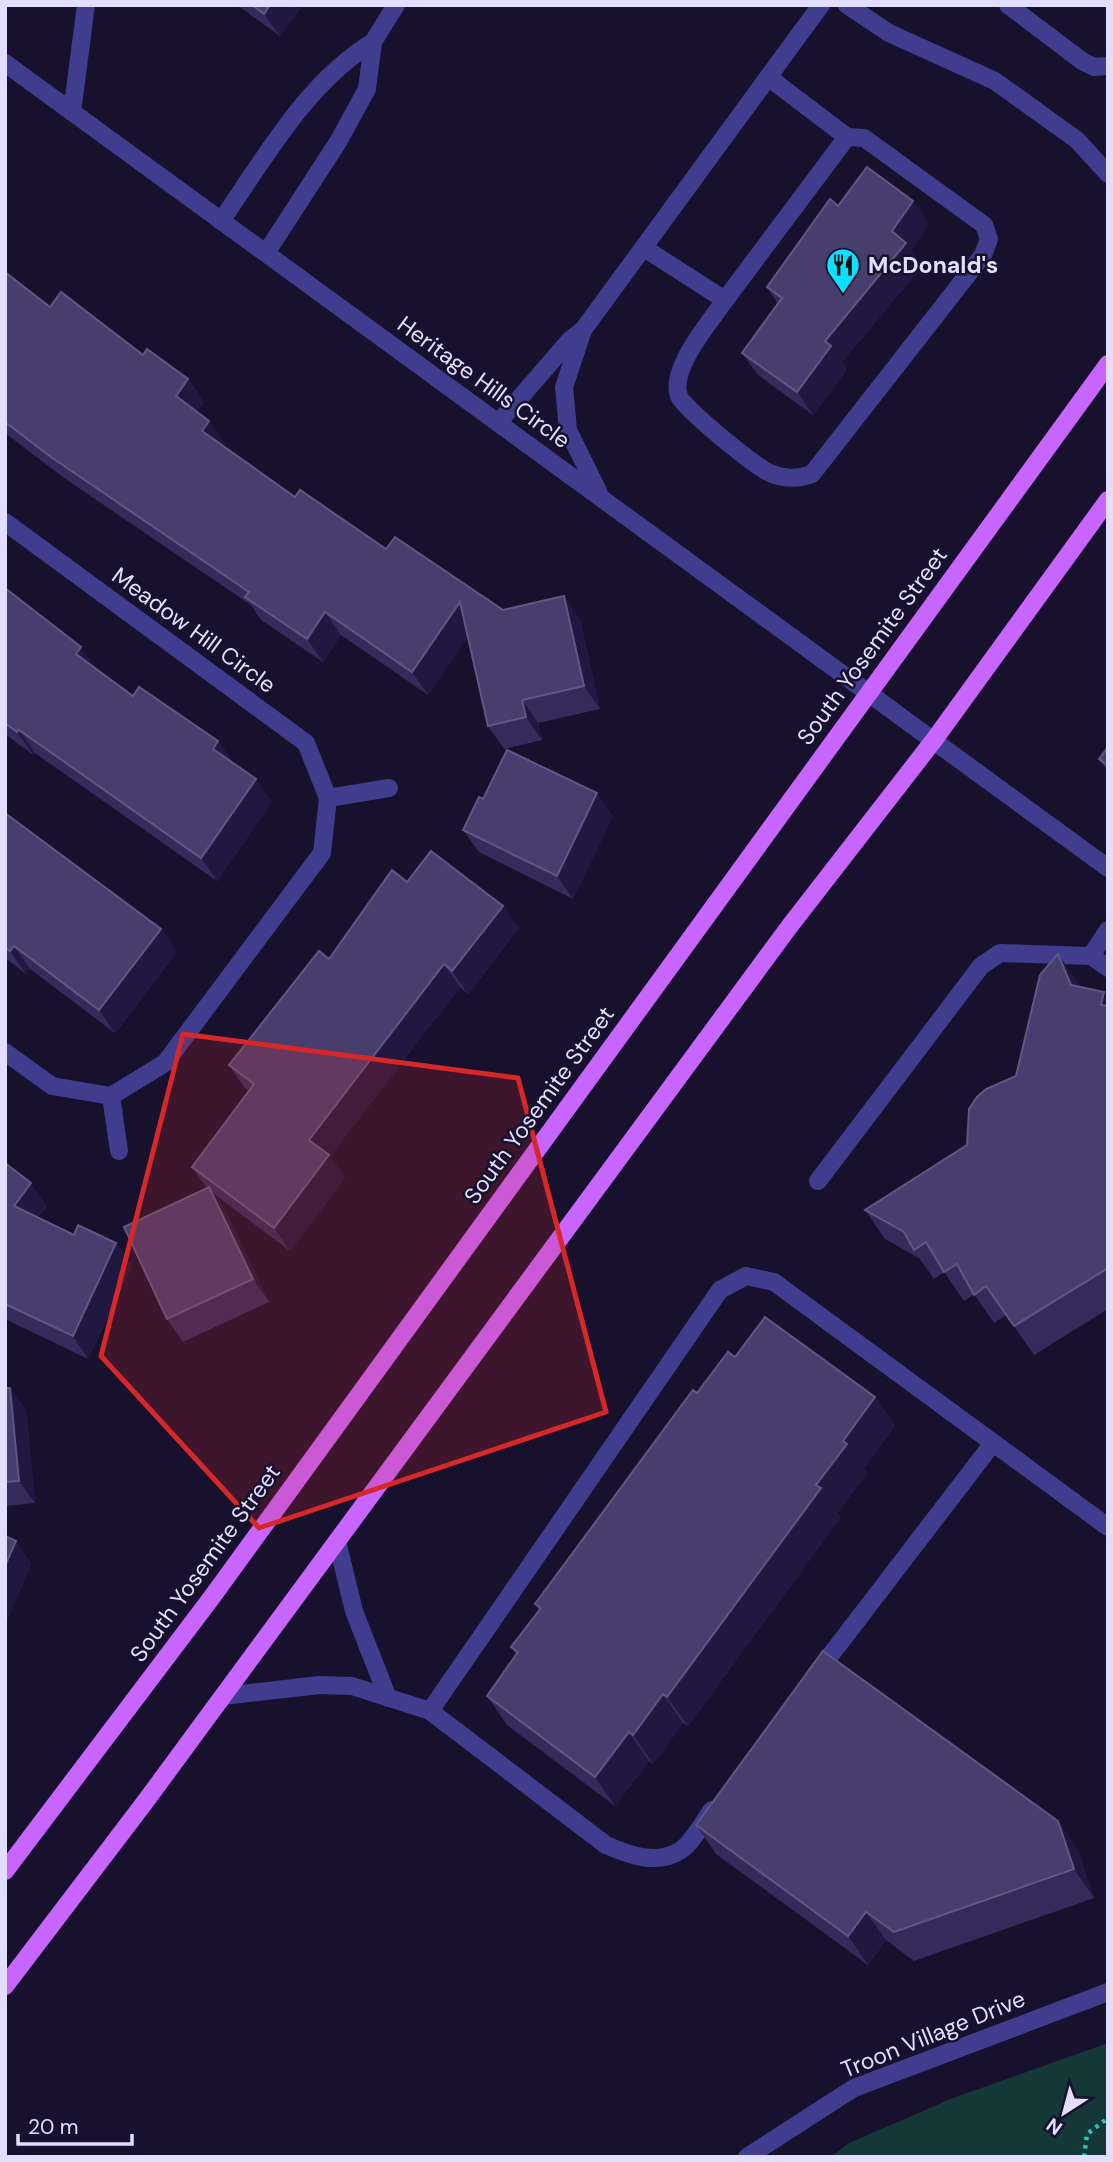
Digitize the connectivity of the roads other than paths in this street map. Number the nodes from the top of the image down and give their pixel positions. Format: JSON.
{"nodes":[{"id":1,"x":86,"y":5,"type":"edge"},
{"id":2,"x":396,"y":5,"type":"edge"},
{"id":3,"x":821,"y":5,"type":"edge"},
{"id":4,"x":847,"y":5,"type":"edge"},
{"id":5,"x":1008,"y":5,"type":"edge"},
{"id":6,"x":373,"y":43,"type":"junction"},
{"id":7,"x":5,"y":63,"type":"edge"},
{"id":8,"x":1108,"y":66,"type":"edge"},
{"id":9,"x":768,"y":78,"type":"junction"},
{"id":10,"x":72,"y":112,"type":"junction"},
{"id":11,"x":847,"y":137,"type":"junction"},
{"id":12,"x":1077,"y":140,"type":"junction"},
{"id":13,"x":1108,"y":153,"type":"edge"},
{"id":14,"x":1108,"y":174,"type":"edge"},
{"id":15,"x":220,"y":221,"type":"junction"},
{"id":16,"x":644,"y":248,"type":"junction"},
{"id":17,"x":266,"y":253,"type":"junction"},
{"id":18,"x":725,"y":300,"type":"junction"},
{"id":19,"x":583,"y":330,"type":"junction"},
{"id":20,"x":1108,"y":364,"type":"edge"},
{"id":21,"x":498,"y":423,"type":"junction"},
{"id":22,"x":601,"y":497,"type":"junction"},
{"id":23,"x":1108,"y":500,"type":"edge"},
{"id":24,"x":5,"y":522,"type":"edge"},
{"id":25,"x":869,"y":691,"type":"junction"},
{"id":26,"x":934,"y":740,"type":"junction"},
{"id":27,"x":389,"y":788,"type":"dead end"},
{"id":28,"x":328,"y":798,"type":"junction"},
{"id":29,"x":1108,"y":868,"type":"edge"},
{"id":30,"x":1108,"y":930,"type":"edge"},
{"id":31,"x":1091,"y":956,"type":"junction"},
{"id":32,"x":1108,"y":968,"type":"edge"},
{"id":33,"x":5,"y":1052,"type":"edge"},
{"id":34,"x":111,"y":1096,"type":"junction"},
{"id":35,"x":119,"y":1151,"type":"dead end"},
{"id":36,"x":818,"y":1181,"type":"dead end"},
{"id":37,"x":993,"y":1443,"type":"junction"},
{"id":38,"x":1108,"y":1527,"type":"edge"},
{"id":39,"x":338,"y":1541,"type":"junction"},
{"id":40,"x":805,"y":1688,"type":"edge"},
{"id":41,"x":223,"y":1696,"type":"junction"},
{"id":42,"x":388,"y":1698,"type":"junction"},
{"id":43,"x":430,"y":1711,"type":"junction"},
{"id":44,"x":726,"y":1792,"type":"edge"},
{"id":45,"x":5,"y":1871,"type":"edge"},
{"id":46,"x":5,"y":1986,"type":"edge"},
{"id":47,"x":1108,"y":1992,"type":"edge"},
{"id":48,"x":747,"y":2157,"type":"edge"}],
"edges":[{"from":1,"to":10,"type":"street"},
{"from":2,"to":6,"type":"street"},
{"from":3,"to":9,"type":"street"},
{"from":4,"to":12,"type":"street"},
{"from":5,"to":8,"type":"street"},
{"from":6,"to":15,"type":"street"},
{"from":6,"to":17,"type":"street"},
{"from":7,"to":10,"type":"street","name":"Heritage Hills Circle"},
{"from":9,"to":11,"type":"street"},
{"from":9,"to":16,"type":"street"},
{"from":10,"to":15,"type":"street","name":"Heritage Hills Circle"},
{"from":11,"to":18,"type":"street"},
{"from":11,"to":18,"type":"street"},
{"from":12,"to":13,"type":"street"},
{"from":12,"to":14,"type":"street"},
{"from":15,"to":17,"type":"street","name":"Heritage Hills Circle"},
{"from":16,"to":18,"type":"street"},
{"from":16,"to":19,"type":"street"},
{"from":17,"to":21,"type":"street","name":"Heritage Hills Circle"},
{"from":19,"to":21,"type":"street"},
{"from":19,"to":22,"type":"street"},
{"from":20,"to":25,"type":"main road","name":"South Yosemite Street"},
{"from":21,"to":22,"type":"street","name":"Heritage Hills Circle"},
{"from":22,"to":25,"type":"street","name":"Heritage Hills Circle"},
{"from":23,"to":26,"type":"main road"},
{"from":24,"to":28,"type":"street","name":"Meadow Hill Circle"},
{"from":25,"to":26,"type":"street","name":"Heritage Hills Circle"},
{"from":25,"to":45,"type":"main road","name":"South Yosemite Street"},
{"from":26,"to":29,"type":"street"},
{"from":26,"to":39,"type":"main road"},
{"from":27,"to":28,"type":"street"},
{"from":28,"to":34,"type":"street","name":"Meadow Hill Circle"},
{"from":30,"to":31,"type":"street"},
{"from":31,"to":32,"type":"street"},
{"from":31,"to":36,"type":"street"},
{"from":33,"to":34,"type":"street"},
{"from":34,"to":35,"type":"street"},
{"from":37,"to":38,"type":"street"},
{"from":37,"to":40,"type":"street"},
{"from":37,"to":43,"type":"street"},
{"from":39,"to":41,"type":"main road"},
{"from":39,"to":42,"type":"street"},
{"from":41,"to":42,"type":"street"},
{"from":41,"to":46,"type":"main road"},
{"from":42,"to":43,"type":"street"},
{"from":43,"to":44,"type":"street"},
{"from":47,"to":48,"type":"street","name":"Troon Village Drive"}]}
